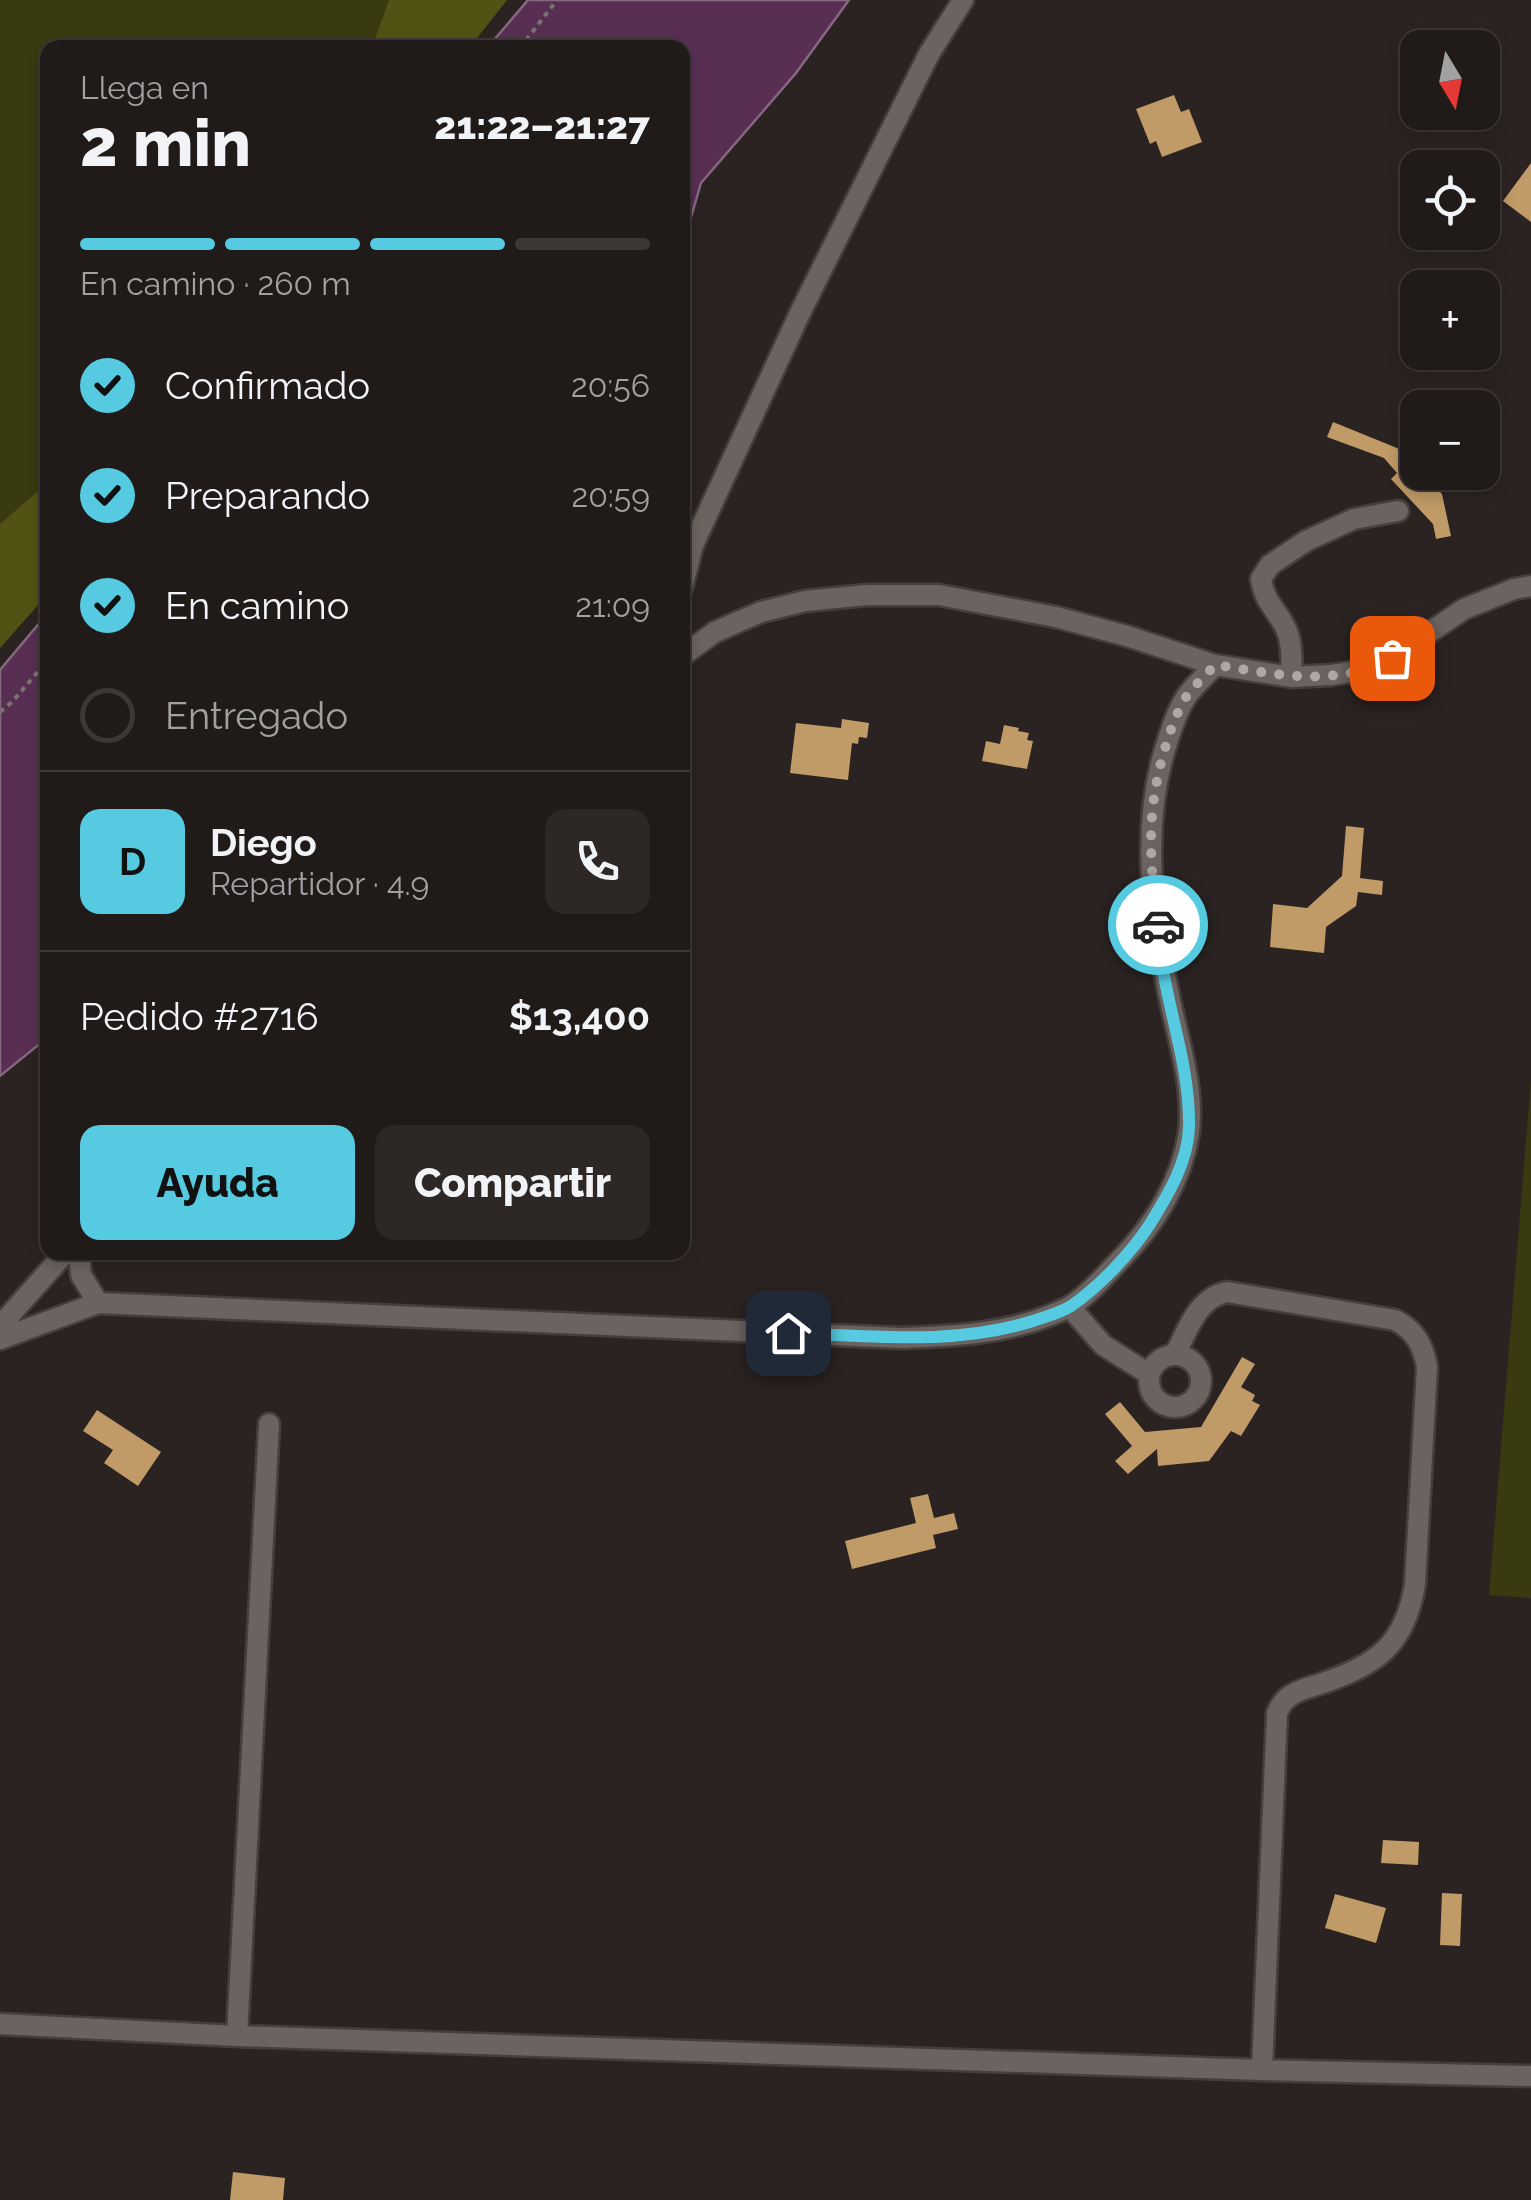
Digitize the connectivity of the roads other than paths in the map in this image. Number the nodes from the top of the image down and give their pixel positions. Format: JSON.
{"nodes":[{"id":1,"x":963,"y":0,"type":"edge"},
{"id":2,"x":1398,"y":512,"type":"dead end"},
{"id":3,"x":690,"y":557,"type":"edge"},
{"id":4,"x":1531,"y":586,"type":"edge"},
{"id":5,"x":690,"y":650,"type":"edge"},
{"id":6,"x":1215,"y":665,"type":"junction"},
{"id":7,"x":1292,"y":677,"type":"junction"},
{"id":8,"x":59,"y":1260,"type":"edge"},
{"id":9,"x":80,"y":1260,"type":"edge"},
{"id":10,"x":98,"y":1304,"type":"junction"},
{"id":11,"x":1070,"y":1307,"type":"junction"},
{"id":12,"x":0,"y":1326,"type":"edge"},
{"id":13,"x":0,"y":1340,"type":"edge"},
{"id":14,"x":1175,"y":1354,"type":"junction"},
{"id":15,"x":1149,"y":1374,"type":"junction"},
{"id":16,"x":269,"y":1424,"type":"dead end"},
{"id":17,"x":0,"y":2024,"type":"edge"},
{"id":18,"x":237,"y":2036,"type":"junction"},
{"id":19,"x":1262,"y":2070,"type":"junction"},
{"id":20,"x":1531,"y":2076,"type":"edge"}],
"edges":[{"from":1,"to":3,"type":"street"},
{"from":2,"to":7,"type":"street"},
{"from":4,"to":7,"type":"street"},
{"from":5,"to":6,"type":"street"},
{"from":6,"to":7,"type":"street"},
{"from":6,"to":11,"type":"street"},
{"from":8,"to":12,"type":"street"},
{"from":9,"to":10,"type":"street"},
{"from":10,"to":11,"type":"street"},
{"from":10,"to":13,"type":"street"},
{"from":11,"to":15,"type":"street"},
{"from":14,"to":15,"type":"street"},
{"from":14,"to":15,"type":"street"},
{"from":14,"to":19,"type":"street"},
{"from":16,"to":18,"type":"street"},
{"from":17,"to":18,"type":"street"},
{"from":18,"to":19,"type":"street"},
{"from":19,"to":20,"type":"street"}]}
